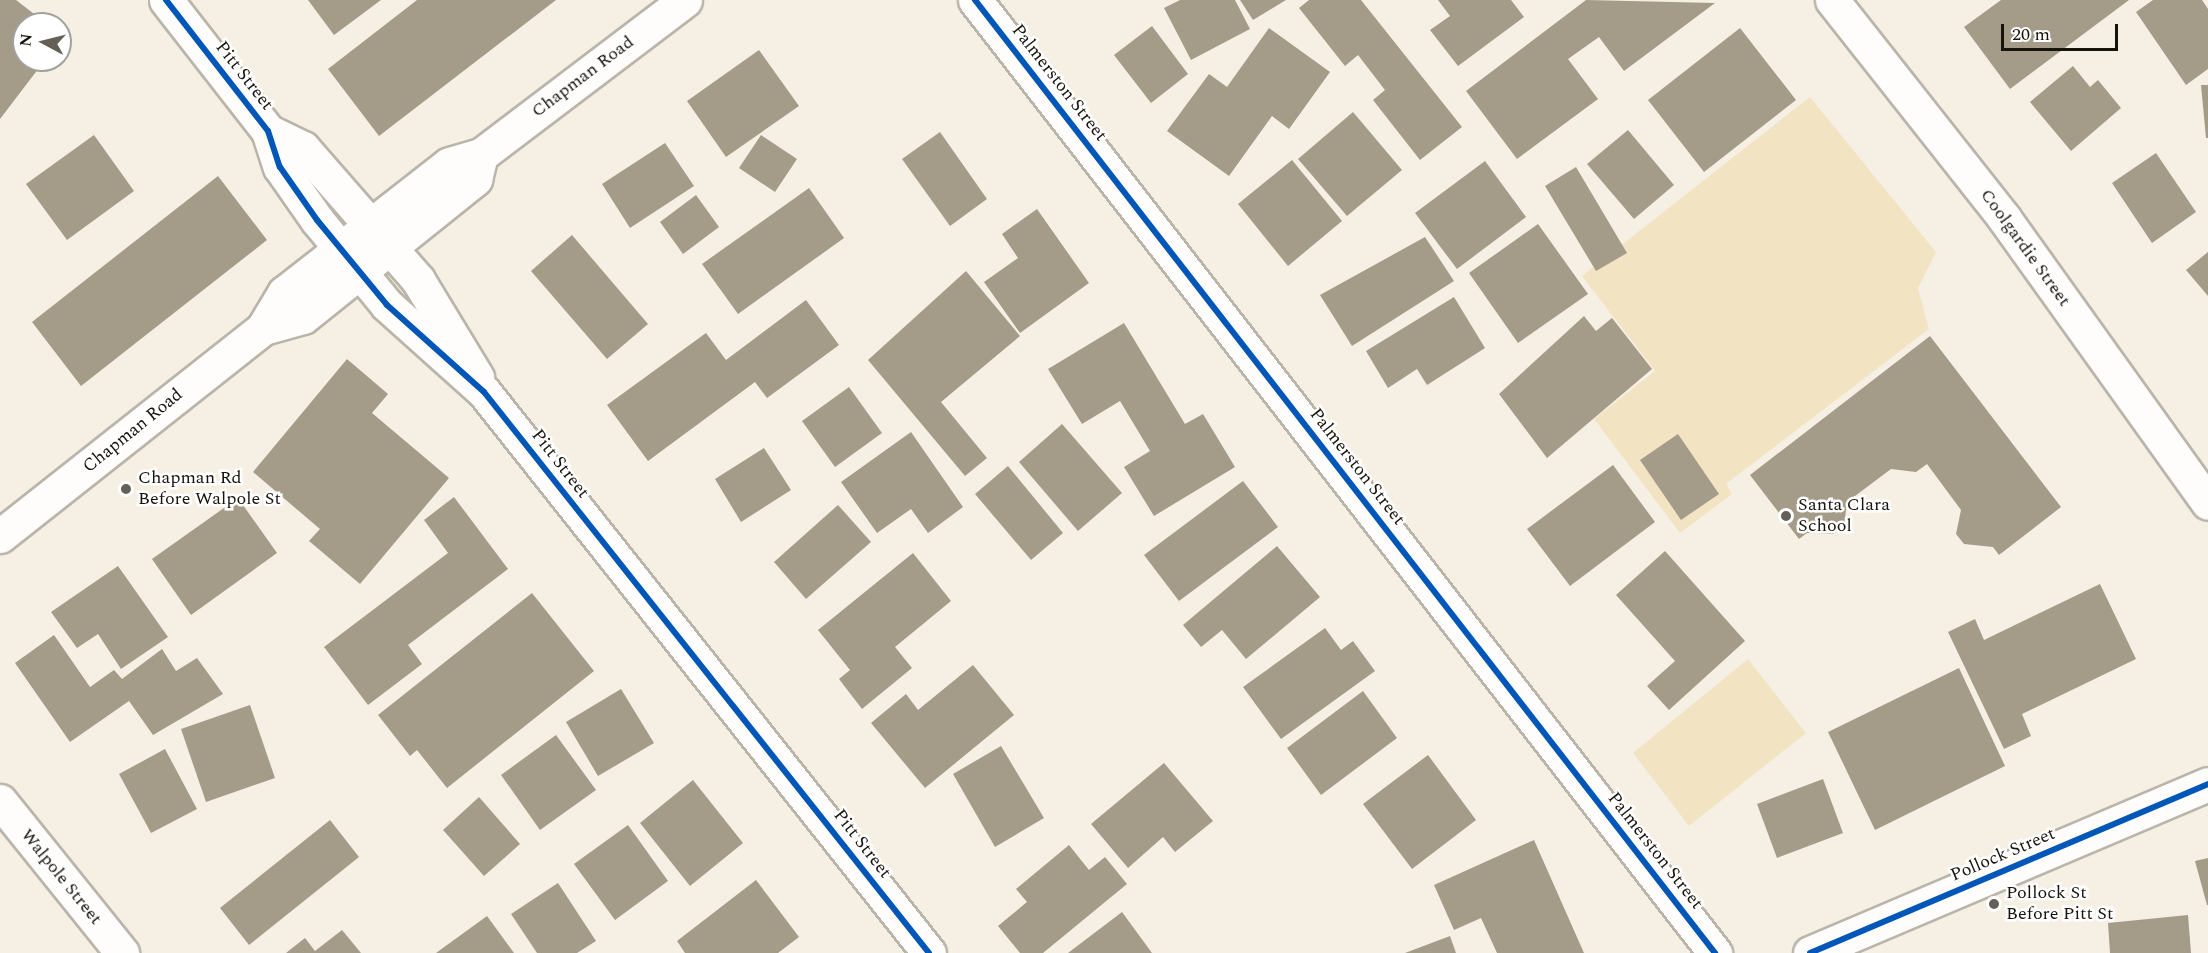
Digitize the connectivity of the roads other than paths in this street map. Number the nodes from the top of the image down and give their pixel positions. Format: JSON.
{"nodes":[{"id":1,"x":166,"y":0,"type":"edge"},
{"id":2,"x":685,"y":0,"type":"edge"},
{"id":3,"x":975,"y":0,"type":"edge"},
{"id":4,"x":1832,"y":0,"type":"edge"},
{"id":5,"x":268,"y":131,"type":"junction"},
{"id":6,"x":381,"y":237,"type":"junction"},
{"id":7,"x":351,"y":260,"type":"junction"},
{"id":8,"x":484,"y":392,"type":"junction"},
{"id":9,"x":2208,"y":503,"type":"edge"},
{"id":10,"x":1,"y":536,"type":"edge"},
{"id":11,"x":2208,"y":784,"type":"edge"},
{"id":12,"x":0,"y":801,"type":"edge"},
{"id":13,"x":122,"y":953,"type":"edge"},
{"id":14,"x":929,"y":953,"type":"edge"},
{"id":15,"x":1715,"y":953,"type":"edge"},
{"id":16,"x":1810,"y":953,"type":"edge"}],
"edges":[{"from":1,"to":5,"type":"street","name":"Pitt Street"},
{"from":2,"to":6,"type":"street","name":"Chapman Road"},
{"from":3,"to":15,"type":"street","name":"Palmerston Street"},
{"from":4,"to":9,"type":"street","name":"Coolgardie Street"},
{"from":5,"to":6,"type":"street","name":"Pitt Street"},
{"from":5,"to":7,"type":"street","name":"Pitt Street"},
{"from":6,"to":7,"type":"street","name":"Chapman Road"},
{"from":6,"to":8,"type":"street","name":"Pitt Street"},
{"from":7,"to":8,"type":"street","name":"Pitt Street"},
{"from":7,"to":10,"type":"street","name":"Chapman Road"},
{"from":8,"to":14,"type":"street","name":"Pitt Street"},
{"from":11,"to":16,"type":"street","name":"Pollock Street"},
{"from":12,"to":13,"type":"street","name":"Walpole Street"}]}
